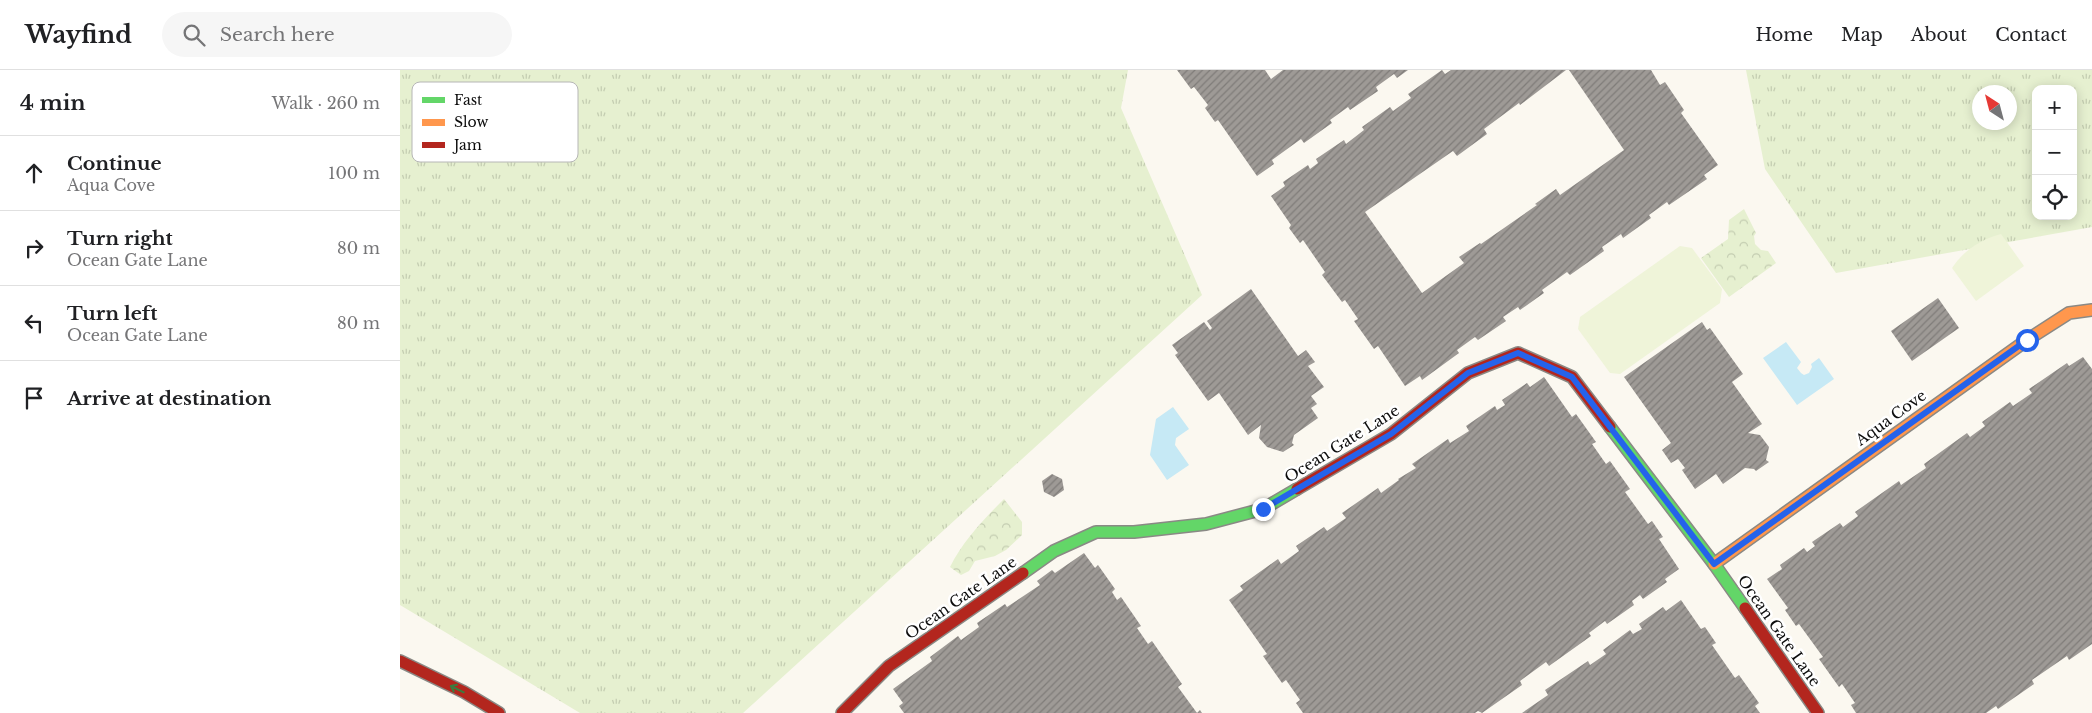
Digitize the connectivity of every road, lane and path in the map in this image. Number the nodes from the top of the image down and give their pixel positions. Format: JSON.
{"nodes":[{"id":1,"x":2092,"y":310,"type":"edge"},
{"id":2,"x":1714,"y":564,"type":"junction"},
{"id":3,"x":400,"y":661,"type":"edge"},
{"id":4,"x":499,"y":713,"type":"edge"},
{"id":5,"x":842,"y":713,"type":"edge"},
{"id":6,"x":1818,"y":713,"type":"edge"}],
"edges":[{"from":1,"to":2,"type":"street","name":"Aqua Cove"},
{"from":2,"to":5,"type":"street","name":"Ocean Gate Lane"},
{"from":2,"to":6,"type":"street","name":"Ocean Gate Lane"},
{"from":4,"to":3,"type":"street","one_way":true}]}
